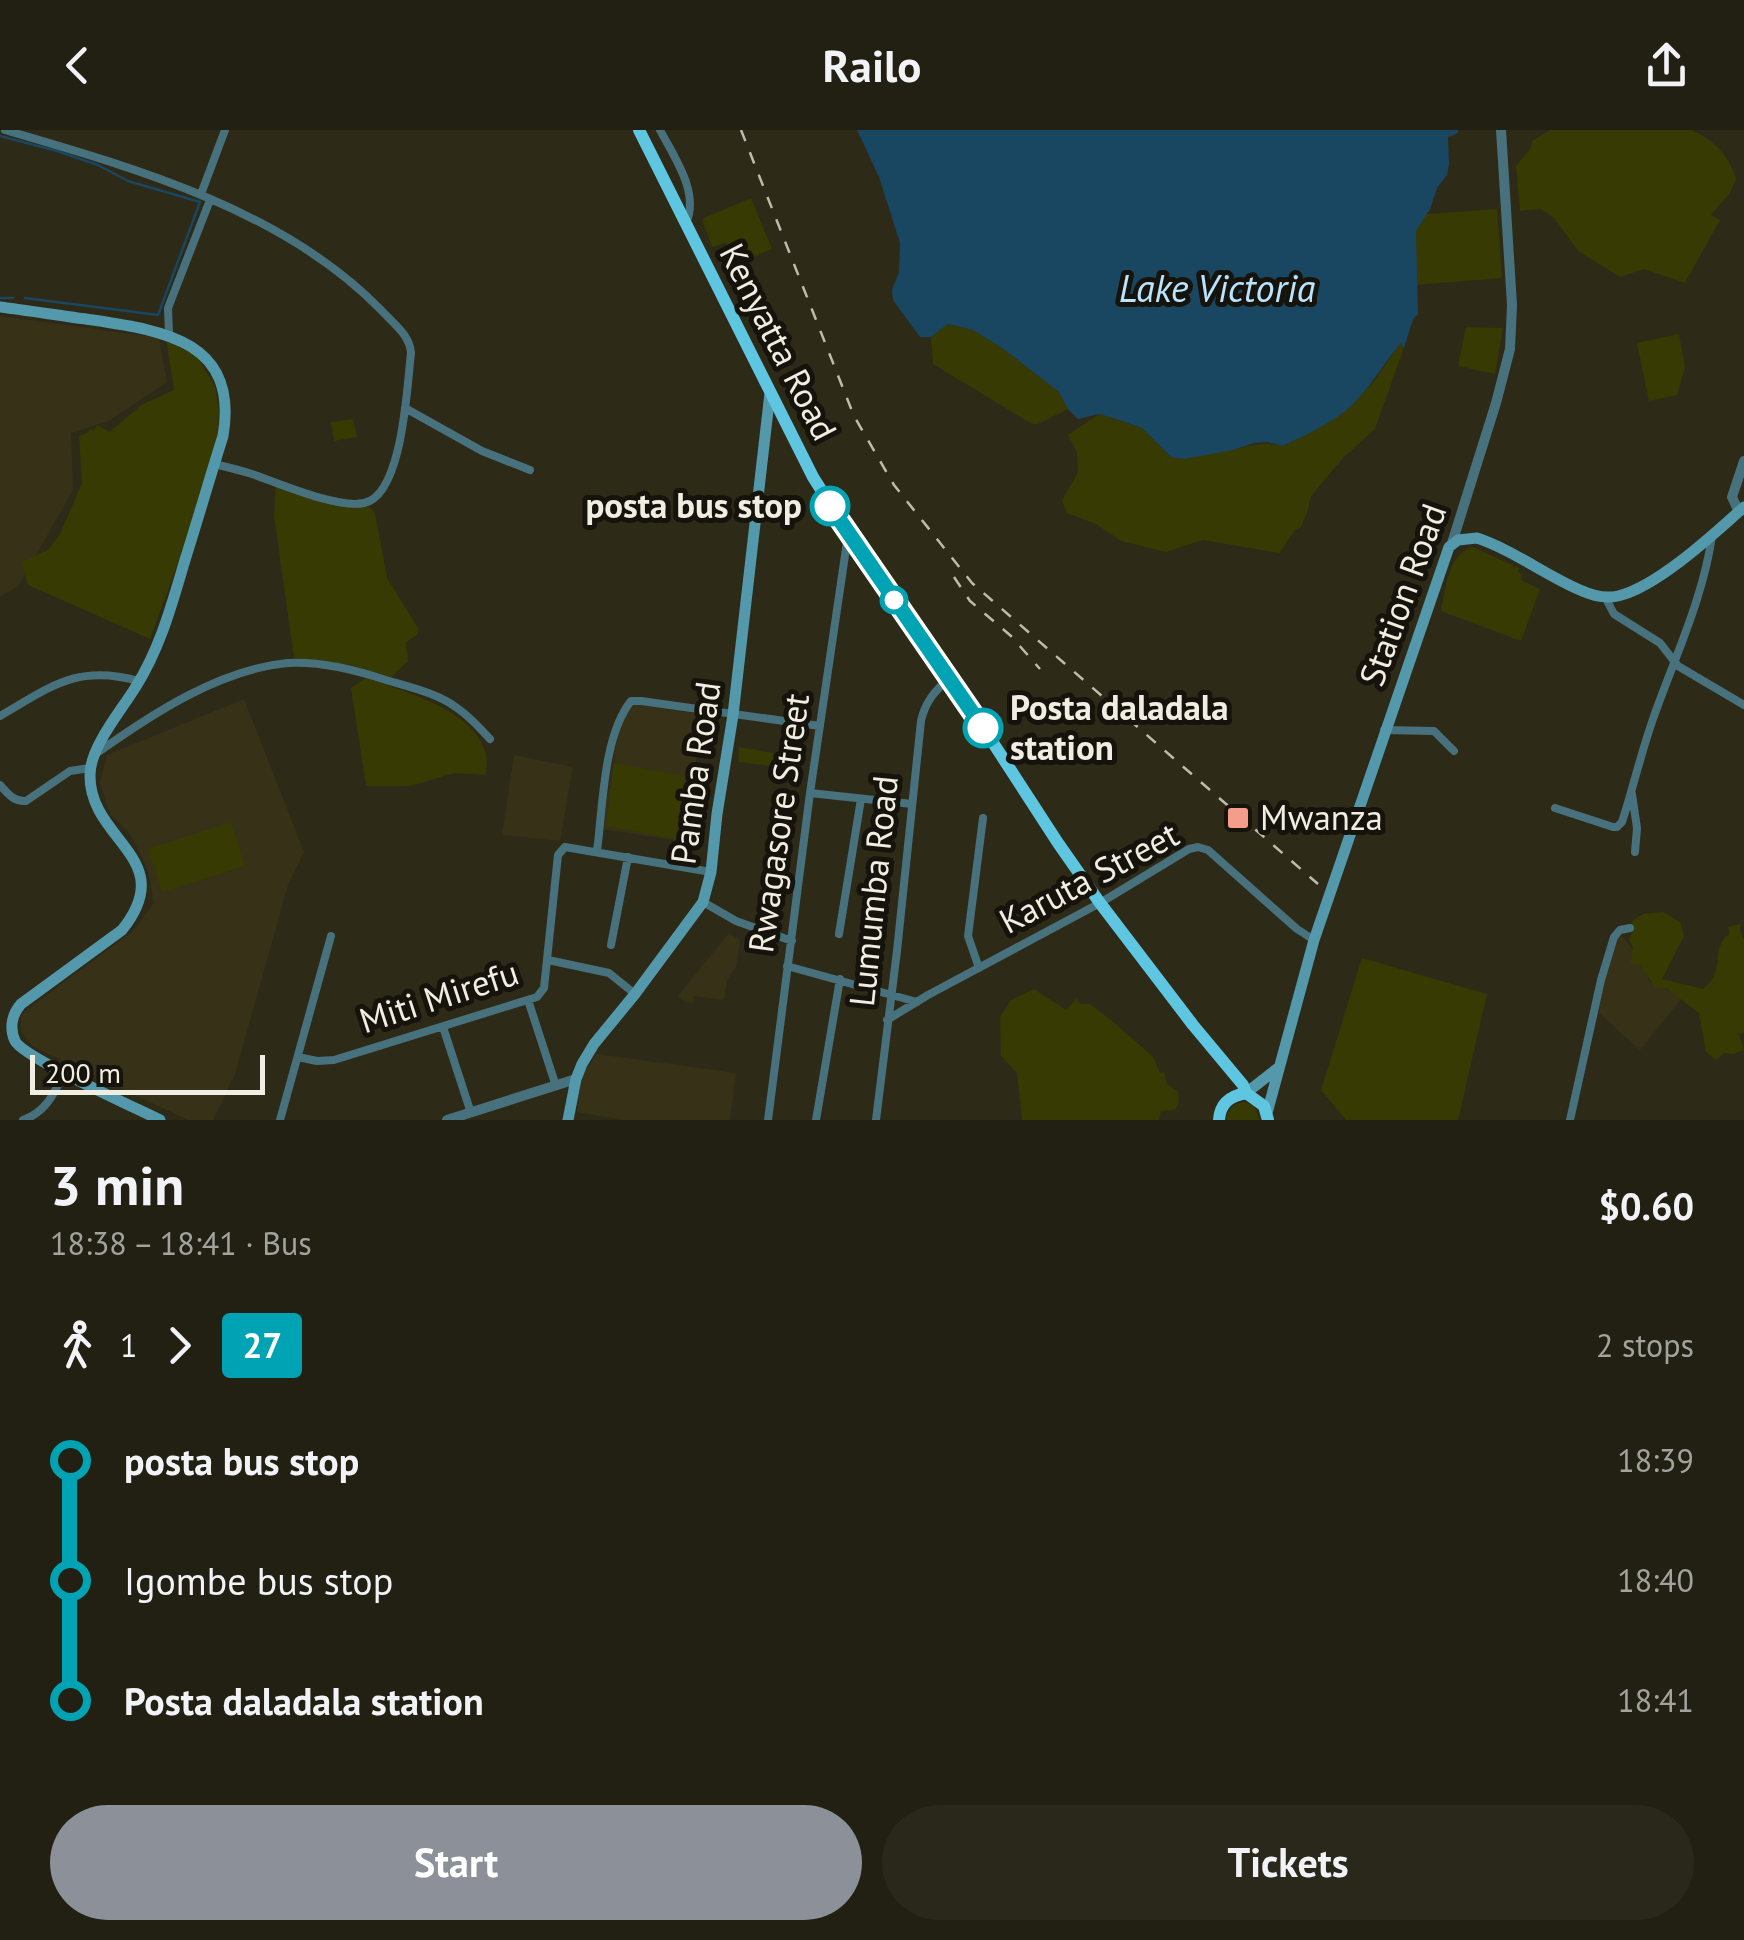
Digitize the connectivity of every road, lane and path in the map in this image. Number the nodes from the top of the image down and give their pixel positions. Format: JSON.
{"nodes":[{"id":1,"x":6,"y":130,"type":"edge"},
{"id":2,"x":225,"y":130,"type":"edge"},
{"id":3,"x":639,"y":130,"type":"edge"},
{"id":4,"x":660,"y":130,"type":"edge"},
{"id":5,"x":1501,"y":130,"type":"edge"},
{"id":6,"x":205,"y":197,"type":"junction"},
{"id":7,"x":685,"y":224,"type":"junction"},
{"id":8,"x":0,"y":307,"type":"edge"},
{"id":9,"x":169,"y":334,"type":"junction"},
{"id":10,"x":770,"y":393,"type":"junction"},
{"id":11,"x":405,"y":408,"type":"junction"},
{"id":12,"x":1744,"y":461,"type":"edge"},
{"id":13,"x":214,"y":464,"type":"junction"},
{"id":14,"x":530,"y":470,"type":"dead end"},
{"id":15,"x":1742,"y":511,"type":"edge"},
{"id":16,"x":848,"y":534,"type":"junction"},
{"id":17,"x":1712,"y":536,"type":"junction"},
{"id":18,"x":1452,"y":543,"type":"junction"},
{"id":19,"x":1605,"y":597,"type":"junction"},
{"id":20,"x":1675,"y":663,"type":"junction"},
{"id":21,"x":949,"y":678,"type":"junction"},
{"id":22,"x":139,"y":681,"type":"junction"},
{"id":23,"x":1744,"y":705,"type":"edge"},
{"id":24,"x":734,"y":715,"type":"junction"},
{"id":25,"x":0,"y":716,"type":"edge"},
{"id":26,"x":820,"y":726,"type":"junction"},
{"id":27,"x":1384,"y":730,"type":"junction"},
{"id":28,"x":490,"y":739,"type":"dead end"},
{"id":29,"x":1454,"y":750,"type":"dead end"},
{"id":30,"x":92,"y":762,"type":"junction"},
{"id":31,"x":0,"y":785,"type":"edge"},
{"id":32,"x":810,"y":792,"type":"junction"},
{"id":33,"x":861,"y":799,"type":"junction"},
{"id":34,"x":912,"y":804,"type":"junction"},
{"id":35,"x":1556,"y":808,"type":"dead end"},
{"id":36,"x":1630,"y":810,"type":"junction"},
{"id":37,"x":983,"y":818,"type":"dead end"},
{"id":38,"x":597,"y":851,"type":"junction"},
{"id":39,"x":1634,"y":852,"type":"dead end"},
{"id":40,"x":628,"y":857,"type":"junction"},
{"id":41,"x":711,"y":872,"type":"junction"},
{"id":42,"x":703,"y":902,"type":"junction"},
{"id":43,"x":1100,"y":904,"type":"junction"},
{"id":44,"x":1630,"y":928,"type":"dead end"},
{"id":45,"x":839,"y":934,"type":"dead end"},
{"id":46,"x":331,"y":936,"type":"dead end"},
{"id":47,"x":1314,"y":940,"type":"junction"},
{"id":48,"x":792,"y":941,"type":"junction"},
{"id":49,"x":611,"y":945,"type":"dead end"},
{"id":50,"x":548,"y":960,"type":"junction"},
{"id":51,"x":787,"y":966,"type":"junction"},
{"id":52,"x":979,"y":968,"type":"junction"},
{"id":53,"x":840,"y":979,"type":"junction"},
{"id":54,"x":635,"y":994,"type":"junction"},
{"id":55,"x":890,"y":994,"type":"junction"},
{"id":56,"x":528,"y":1000,"type":"junction"},
{"id":57,"x":917,"y":1002,"type":"junction"},
{"id":58,"x":887,"y":1020,"type":"junction"},
{"id":59,"x":443,"y":1027,"type":"junction"},
{"id":60,"x":298,"y":1057,"type":"junction"},
{"id":61,"x":1222,"y":1062,"type":"junction"},
{"id":62,"x":1278,"y":1068,"type":"junction"},
{"id":63,"x":64,"y":1072,"type":"junction"},
{"id":64,"x":576,"y":1080,"type":"junction"},
{"id":65,"x":556,"y":1086,"type":"junction"},
{"id":66,"x":1246,"y":1094,"type":"junction"},
{"id":67,"x":1224,"y":1103,"type":"junction"},
{"id":68,"x":470,"y":1113,"type":"junction"},
{"id":69,"x":1268,"y":1117,"type":"edge"},
{"id":70,"x":23,"y":1120,"type":"edge"},
{"id":71,"x":160,"y":1120,"type":"edge"},
{"id":72,"x":280,"y":1120,"type":"edge"},
{"id":73,"x":447,"y":1120,"type":"edge"},
{"id":74,"x":568,"y":1120,"type":"edge"},
{"id":75,"x":768,"y":1120,"type":"edge"},
{"id":76,"x":816,"y":1120,"type":"edge"},
{"id":77,"x":876,"y":1120,"type":"edge"},
{"id":78,"x":1219,"y":1120,"type":"edge"},
{"id":79,"x":1570,"y":1120,"type":"edge"}],
"edges":[{"from":1,"to":6,"type":"street"},
{"from":2,"to":6,"type":"street"},
{"from":3,"to":7,"type":"highway","name":"Kenyatta Road"},
{"from":4,"to":7,"type":"street"},
{"from":5,"to":18,"type":"street","name":"Station Road"},
{"from":6,"to":9,"type":"street"},
{"from":6,"to":11,"type":"street"},
{"from":7,"to":10,"type":"highway","name":"Kenyatta Road"},
{"from":8,"to":9,"type":"main road"},
{"from":9,"to":13,"type":"main road"},
{"from":10,"to":16,"type":"highway","name":"Kenyatta Road"},
{"from":10,"to":24,"type":"main road","name":"Pamba Road"},
{"from":11,"to":13,"type":"street"},
{"from":11,"to":14,"type":"street"},
{"from":12,"to":15,"type":"street"},
{"from":13,"to":22,"type":"main road"},
{"from":15,"to":17,"type":"main road"},
{"from":16,"to":21,"type":"highway","name":"Kenyatta Road"},
{"from":16,"to":26,"type":"street","name":"Rwagasore Street"},
{"from":17,"to":19,"type":"main road"},
{"from":17,"to":20,"type":"street"},
{"from":18,"to":19,"type":"main road"},
{"from":18,"to":27,"type":"main road","name":"Station Road"},
{"from":19,"to":20,"type":"street"},
{"from":20,"to":23,"type":"street"},
{"from":20,"to":36,"type":"street"},
{"from":21,"to":34,"type":"street","name":"Lumumba Road"},
{"from":21,"to":43,"type":"highway","name":"Kenyatta Road"},
{"from":22,"to":25,"type":"street"},
{"from":22,"to":30,"type":"main road"},
{"from":24,"to":26,"type":"street"},
{"from":24,"to":38,"type":"street"},
{"from":24,"to":41,"type":"main road","name":"Pamba Road"},
{"from":26,"to":32,"type":"street","name":"Rwagasore Street"},
{"from":27,"to":29,"type":"street"},
{"from":27,"to":47,"type":"main road","name":"Station Road"},
{"from":28,"to":30,"type":"street"},
{"from":30,"to":31,"type":"street"},
{"from":30,"to":63,"type":"main road"},
{"from":32,"to":33,"type":"street"},
{"from":32,"to":48,"type":"street","name":"Rwagasore Street"},
{"from":33,"to":34,"type":"street"},
{"from":33,"to":45,"type":"street"},
{"from":34,"to":55,"type":"street","name":"Lumumba Road"},
{"from":35,"to":36,"type":"street"},
{"from":36,"to":39,"type":"street"},
{"from":37,"to":52,"type":"street","name":"Karuta Street"},
{"from":38,"to":40,"type":"street","name":"Miti Mirefu"},
{"from":38,"to":50,"type":"street","name":"Miti Mirefu"},
{"from":40,"to":41,"type":"street","name":"Miti Mirefu"},
{"from":40,"to":49,"type":"street"},
{"from":41,"to":42,"type":"main road","name":"Pamba Road"},
{"from":42,"to":48,"type":"street"},
{"from":42,"to":54,"type":"main road","name":"Pamba Road"},
{"from":43,"to":47,"type":"street","name":"Karuta Street"},
{"from":43,"to":52,"type":"street","name":"Karuta Street"},
{"from":43,"to":61,"type":"highway","name":"Kenyatta Road"},
{"from":44,"to":79,"type":"street"},
{"from":46,"to":60,"type":"street"},
{"from":47,"to":62,"type":"main road","name":"Station Road"},
{"from":48,"to":51,"type":"street","name":"Rwagasore Street"},
{"from":50,"to":54,"type":"street"},
{"from":50,"to":56,"type":"street","name":"Miti Mirefu"},
{"from":51,"to":53,"type":"street"},
{"from":51,"to":75,"type":"street","name":"Rwagasore Street"},
{"from":52,"to":57,"type":"street","name":"Karuta Street"},
{"from":53,"to":55,"type":"street"},
{"from":53,"to":76,"type":"street"},
{"from":54,"to":64,"type":"main road","name":"Pamba Road"},
{"from":55,"to":57,"type":"street"},
{"from":55,"to":58,"type":"street","name":"Lumumba Road"},
{"from":56,"to":59,"type":"street","name":"Miti Mirefu"},
{"from":56,"to":65,"type":"street"},
{"from":57,"to":58,"type":"street","name":"Karuta Street"},
{"from":58,"to":77,"type":"street","name":"Lumumba Road"},
{"from":59,"to":60,"type":"street","name":"Miti Mirefu"},
{"from":59,"to":68,"type":"street"},
{"from":60,"to":72,"type":"street"},
{"from":61,"to":66,"type":"highway","name":"Kenyatta Road"},
{"from":61,"to":67,"type":"highway"},
{"from":62,"to":66,"type":"main road"},
{"from":62,"to":69,"type":"main road","name":"Station Road"},
{"from":63,"to":70,"type":"street"},
{"from":63,"to":71,"type":"main road"},
{"from":64,"to":65,"type":"street"},
{"from":64,"to":74,"type":"main road","name":"Pamba Road"},
{"from":65,"to":68,"type":"street"},
{"from":66,"to":67,"type":"highway"},
{"from":66,"to":69,"type":"highway","name":"Kenyatta Road"},
{"from":67,"to":78,"type":"highway"},
{"from":68,"to":73,"type":"street"}]}
